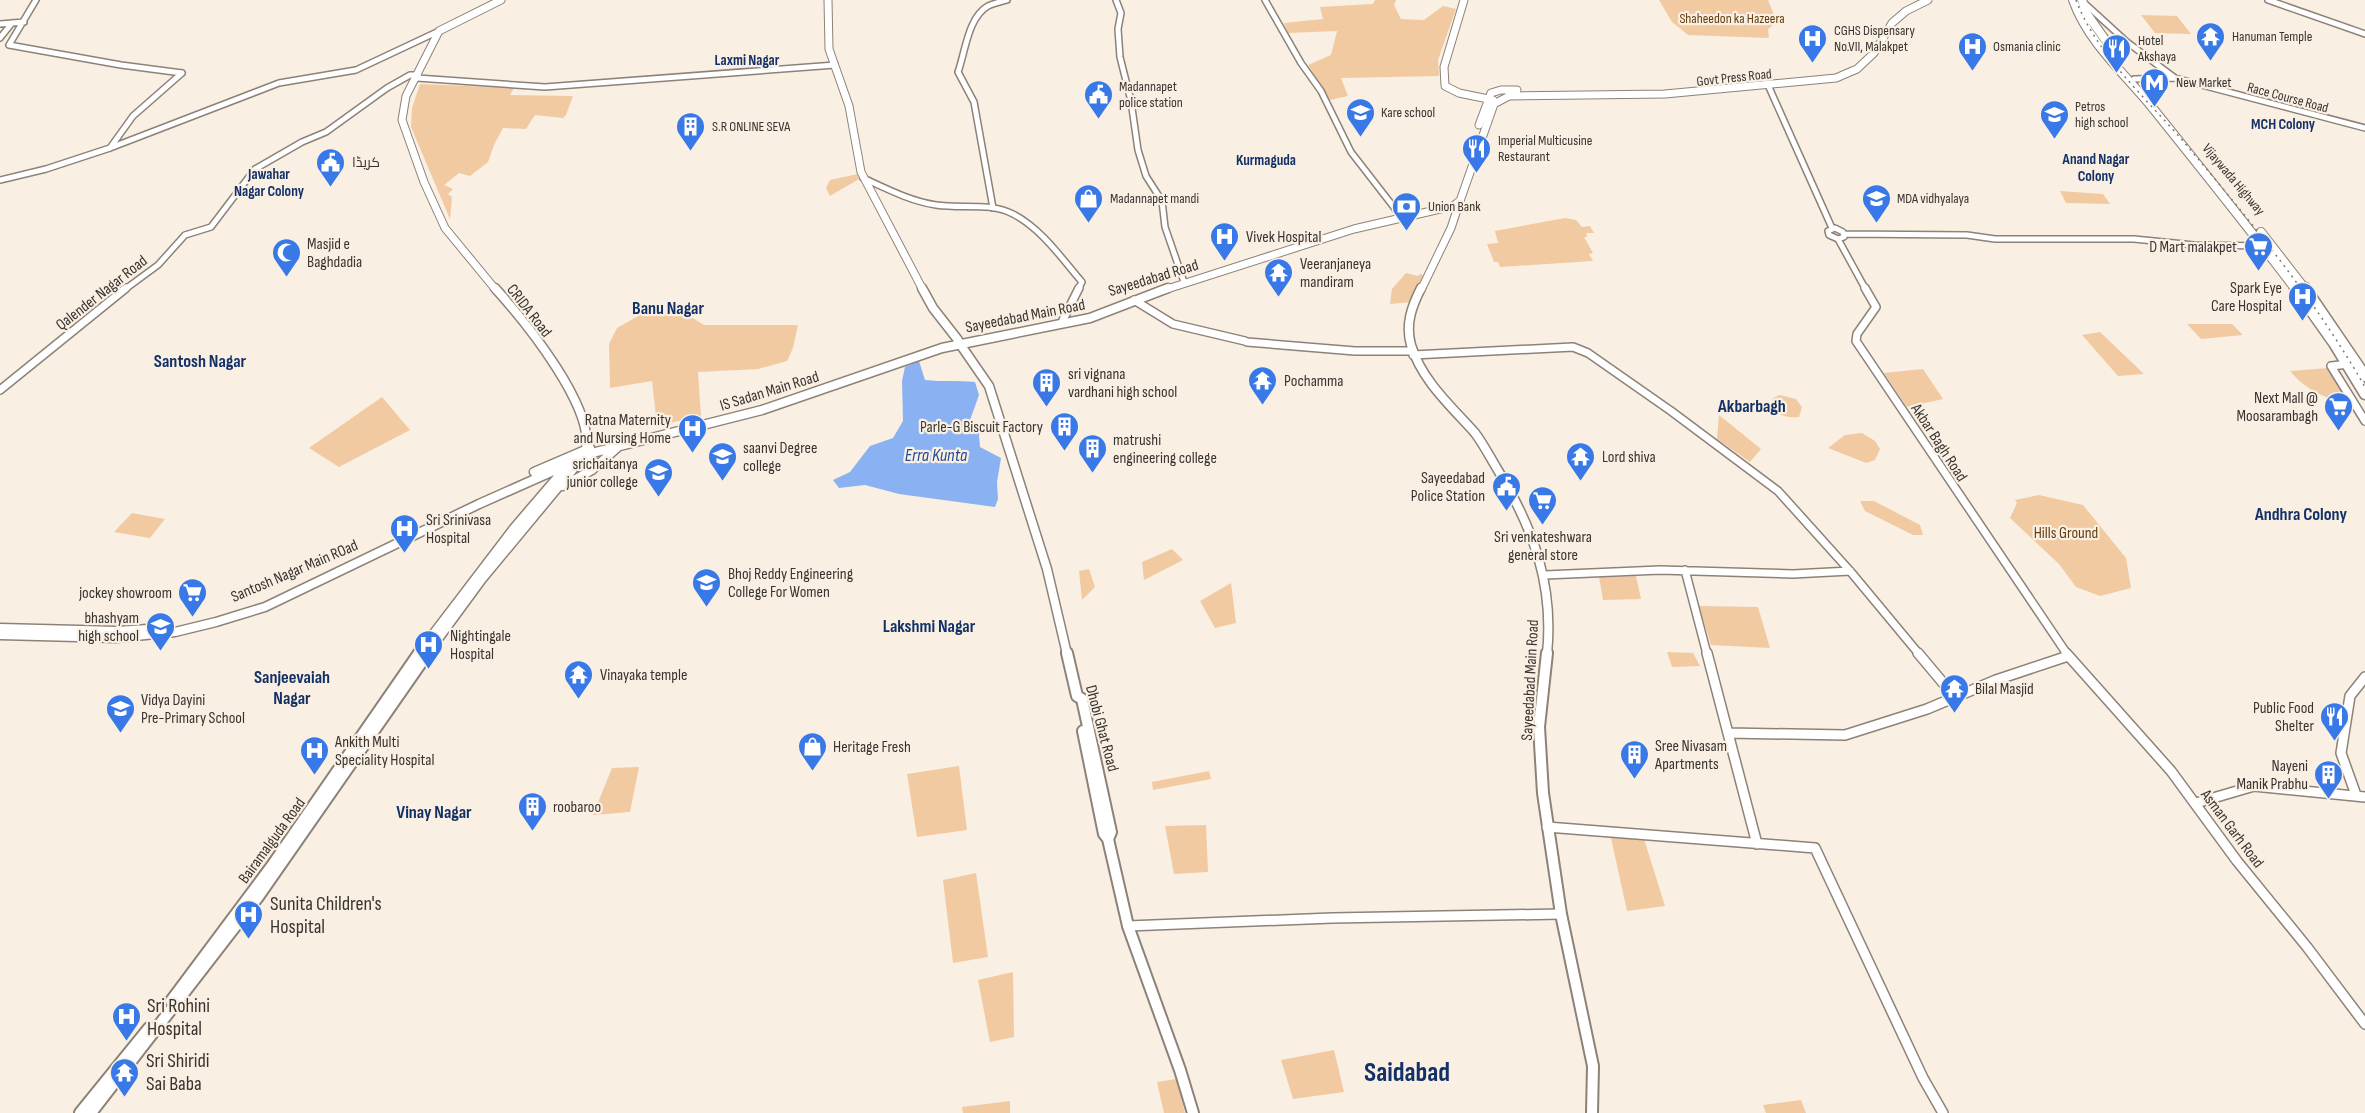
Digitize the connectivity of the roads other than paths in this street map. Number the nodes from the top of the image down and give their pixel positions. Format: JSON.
{"nodes":[{"id":1,"x":36,"y":0,"type":"edge"},
{"id":2,"x":501,"y":0,"type":"edge"},
{"id":3,"x":828,"y":0,"type":"edge"},
{"id":4,"x":1007,"y":0,"type":"edge"},
{"id":5,"x":1116,"y":0,"type":"edge"},
{"id":6,"x":1265,"y":0,"type":"edge"},
{"id":7,"x":1464,"y":0,"type":"edge"},
{"id":8,"x":1469,"y":0,"type":"edge"},
{"id":9,"x":1919,"y":0,"type":"edge"},
{"id":10,"x":1928,"y":0,"type":"edge"},
{"id":11,"x":2079,"y":0,"type":"edge"},
{"id":12,"x":2268,"y":0,"type":"edge"},
{"id":13,"x":24,"y":22,"type":"junction"},
{"id":14,"x":12,"y":23,"type":"junction"},
{"id":15,"x":0,"y":24,"type":"edge"},
{"id":16,"x":439,"y":31,"type":"junction"},
{"id":17,"x":2365,"y":34,"type":"edge"},
{"id":18,"x":0,"y":38,"type":"edge"},
{"id":19,"x":836,"y":65,"type":"junction"},
{"id":20,"x":1447,"y":71,"type":"junction"},
{"id":21,"x":417,"y":77,"type":"junction"},
{"id":22,"x":2175,"y":78,"type":"junction"},
{"id":23,"x":2134,"y":79,"type":"junction"},
{"id":24,"x":1768,"y":86,"type":"junction"},
{"id":25,"x":1469,"y":95,"type":"junction"},
{"id":26,"x":1489,"y":96,"type":"junction"},
{"id":27,"x":1501,"y":100,"type":"junction"},
{"id":28,"x":1485,"y":109,"type":"junction"},
{"id":29,"x":2365,"y":128,"type":"edge"},
{"id":30,"x":110,"y":148,"type":"junction"},
{"id":31,"x":863,"y":178,"type":"junction"},
{"id":32,"x":0,"y":180,"type":"edge"},
{"id":33,"x":1454,"y":204,"type":"junction"},
{"id":34,"x":993,"y":208,"type":"junction"},
{"id":35,"x":1403,"y":219,"type":"junction"},
{"id":36,"x":1841,"y":236,"type":"junction"},
{"id":37,"x":2263,"y":246,"type":"junction"},
{"id":38,"x":2273,"y":246,"type":"junction"},
{"id":39,"x":1184,"y":282,"type":"junction"},
{"id":40,"x":1132,"y":301,"type":"junction"},
{"id":41,"x":1062,"y":320,"type":"junction"},
{"id":42,"x":959,"y":342,"type":"junction"},
{"id":43,"x":1413,"y":353,"type":"junction"},
{"id":44,"x":2349,"y":364,"type":"junction"},
{"id":45,"x":2365,"y":376,"type":"edge"},
{"id":46,"x":0,"y":390,"type":"edge"},
{"id":47,"x":807,"y":393,"type":"junction"},
{"id":48,"x":2365,"y":394,"type":"edge"},
{"id":49,"x":2365,"y":421,"type":"edge"},
{"id":50,"x":619,"y":446,"type":"junction"},
{"id":51,"x":597,"y":448,"type":"junction"},
{"id":52,"x":580,"y":454,"type":"junction"},
{"id":53,"x":558,"y":489,"type":"junction"},
{"id":54,"x":1685,"y":570,"type":"junction"},
{"id":55,"x":1850,"y":571,"type":"junction"},
{"id":56,"x":1545,"y":575,"type":"junction"},
{"id":57,"x":479,"y":578,"type":"junction"},
{"id":58,"x":0,"y":628,"type":"edge"},
{"id":59,"x":0,"y":635,"type":"edge"},
{"id":60,"x":2068,"y":656,"type":"junction"},
{"id":61,"x":2365,"y":677,"type":"edge"},
{"id":62,"x":1954,"y":696,"type":"junction"},
{"id":63,"x":1728,"y":733,"type":"junction"},
{"id":64,"x":2360,"y":796,"type":"edge"},
{"id":65,"x":2196,"y":803,"type":"junction"},
{"id":66,"x":1547,"y":827,"type":"junction"},
{"id":67,"x":1757,"y":844,"type":"junction"},
{"id":68,"x":1561,"y":914,"type":"junction"},
{"id":69,"x":1128,"y":926,"type":"junction"},
{"id":70,"x":2365,"y":1024,"type":"edge"},
{"id":71,"x":80,"y":1113,"type":"edge"},
{"id":72,"x":91,"y":1113,"type":"edge"},
{"id":73,"x":1192,"y":1113,"type":"edge"},
{"id":74,"x":1592,"y":1113,"type":"edge"},
{"id":75,"x":1943,"y":1113,"type":"edge"}],
"edges":[{"from":1,"to":13,"type":"street"},
{"from":2,"to":16,"type":"main road"},
{"from":3,"to":19,"type":"main road","name":"Dhobi Ghat Road"},
{"from":4,"to":34,"type":"street"},
{"from":5,"to":39,"type":"street"},
{"from":6,"to":35,"type":"street"},
{"from":7,"to":20,"type":"main road"},
{"from":8,"to":20,"type":"main road"},
{"from":9,"to":26,"type":"main road"},
{"from":10,"to":24,"type":"main road","name":"Govt Press Road"},
{"from":11,"to":22,"type":"street"},
{"from":11,"to":23,"type":"highway","name":"Vijaywada Highway"},
{"from":11,"to":37,"type":"highway","name":"Vijaywada Highway"},
{"from":12,"to":17,"type":"street"},
{"from":13,"to":14,"type":"street"},
{"from":13,"to":30,"type":"street"},
{"from":14,"to":15,"type":"street"},
{"from":14,"to":18,"type":"street"},
{"from":16,"to":21,"type":"main road","name":"CRIDA Road"},
{"from":16,"to":30,"type":"street"},
{"from":19,"to":21,"type":"street"},
{"from":19,"to":31,"type":"main road","name":"Dhobi Ghat Road"},
{"from":20,"to":25,"type":"main road"},
{"from":20,"to":26,"type":"main road"},
{"from":21,"to":46,"type":"street","name":"Qalender Nagar Road"},
{"from":21,"to":52,"type":"main road","name":"CRIDA Road"},
{"from":22,"to":23,"type":"street","name":"Race Course Road"},
{"from":22,"to":29,"type":"street","name":"Race Course Road"},
{"from":23,"to":38,"type":"highway","name":"Vijaywada Highway"},
{"from":24,"to":27,"type":"main road","name":"Govt Press Road"},
{"from":24,"to":36,"type":"street","name":"Akbar Bagh Road"},
{"from":25,"to":26,"type":"main road"},
{"from":25,"to":28,"type":"main road"},
{"from":26,"to":27,"type":"main road","name":"Govt Press Road"},
{"from":26,"to":28,"type":"main road"},
{"from":27,"to":33,"type":"main road"},
{"from":28,"to":33,"type":"main road"},
{"from":30,"to":32,"type":"street"},
{"from":31,"to":34,"type":"street"},
{"from":31,"to":42,"type":"main road","name":"Dhobi Ghat Road"},
{"from":33,"to":35,"type":"main road","name":"Sayeedabad Road"},
{"from":33,"to":43,"type":"main road","name":"Sayeedabad Main Road"},
{"from":34,"to":41,"type":"street"},
{"from":35,"to":39,"type":"main road","name":"Sayeedabad Road"},
{"from":36,"to":37,"type":"street"},
{"from":36,"to":60,"type":"street","name":"Akbar Bagh Road"},
{"from":37,"to":38,"type":"street"},
{"from":37,"to":44,"type":"highway","name":"Vijaywada Highway"},
{"from":38,"to":45,"type":"highway","name":"Vijaywada Highway"},
{"from":39,"to":40,"type":"main road","name":"Sayeedabad Road"},
{"from":40,"to":41,"type":"main road","name":"Sayeedabad Road"},
{"from":40,"to":42,"type":"main road","name":"Sayeedabad Main Road"},
{"from":40,"to":43,"type":"street"},
{"from":41,"to":42,"type":"main road","name":"Sayeedabad Road"},
{"from":42,"to":47,"type":"main road","name":"IS Sadan Main Road"},
{"from":42,"to":69,"type":"main road","name":"Dhobi Ghat Road"},
{"from":43,"to":55,"type":"street"},
{"from":43,"to":56,"type":"main road","name":"Sayeedabad Main Road"},
{"from":44,"to":48,"type":"highway","name":"Vijaywada Highway"},
{"from":44,"to":49,"type":"street"},
{"from":47,"to":50,"type":"main road","name":"IS Sadan Main Road"},
{"from":47,"to":51,"type":"main road","name":"IS Sadan Main Road"},
{"from":50,"to":51,"type":"main road","name":"IS Sadan Main Road"},
{"from":50,"to":53,"type":"main road"},
{"from":51,"to":52,"type":"main road","name":"IS Sadan Main Road"},
{"from":52,"to":53,"type":"main road","name":"Bairamalguda Road"},
{"from":52,"to":57,"type":"main road","name":"Bairamalguda Road"},
{"from":52,"to":58,"type":"main road","name":"Santosh Nagar Main ROad"},
{"from":52,"to":59,"type":"main road","name":"Santosh Nagar Main ROad"},
{"from":53,"to":57,"type":"main road","name":"Bairamalguda Road"},
{"from":54,"to":55,"type":"street"},
{"from":54,"to":56,"type":"street"},
{"from":54,"to":63,"type":"street"},
{"from":55,"to":62,"type":"street"},
{"from":56,"to":66,"type":"main road","name":"Sayeedabad Main Road"},
{"from":57,"to":71,"type":"main road","name":"Bairamalguda Road"},
{"from":57,"to":72,"type":"main road","name":"Bairamalguda Road"},
{"from":60,"to":62,"type":"street"},
{"from":60,"to":65,"type":"street","name":"Asman Garh Road"},
{"from":61,"to":64,"type":"street"},
{"from":62,"to":63,"type":"street"},
{"from":63,"to":67,"type":"street"},
{"from":64,"to":65,"type":"street"},
{"from":65,"to":70,"type":"street","name":"Asman Garh Road"},
{"from":66,"to":67,"type":"street"},
{"from":66,"to":68,"type":"main road","name":"Sayeedabad Main Road"},
{"from":67,"to":75,"type":"street"},
{"from":68,"to":69,"type":"street"},
{"from":68,"to":74,"type":"main road","name":"Sayeedabad Main Road"},
{"from":69,"to":73,"type":"main road"}]}
